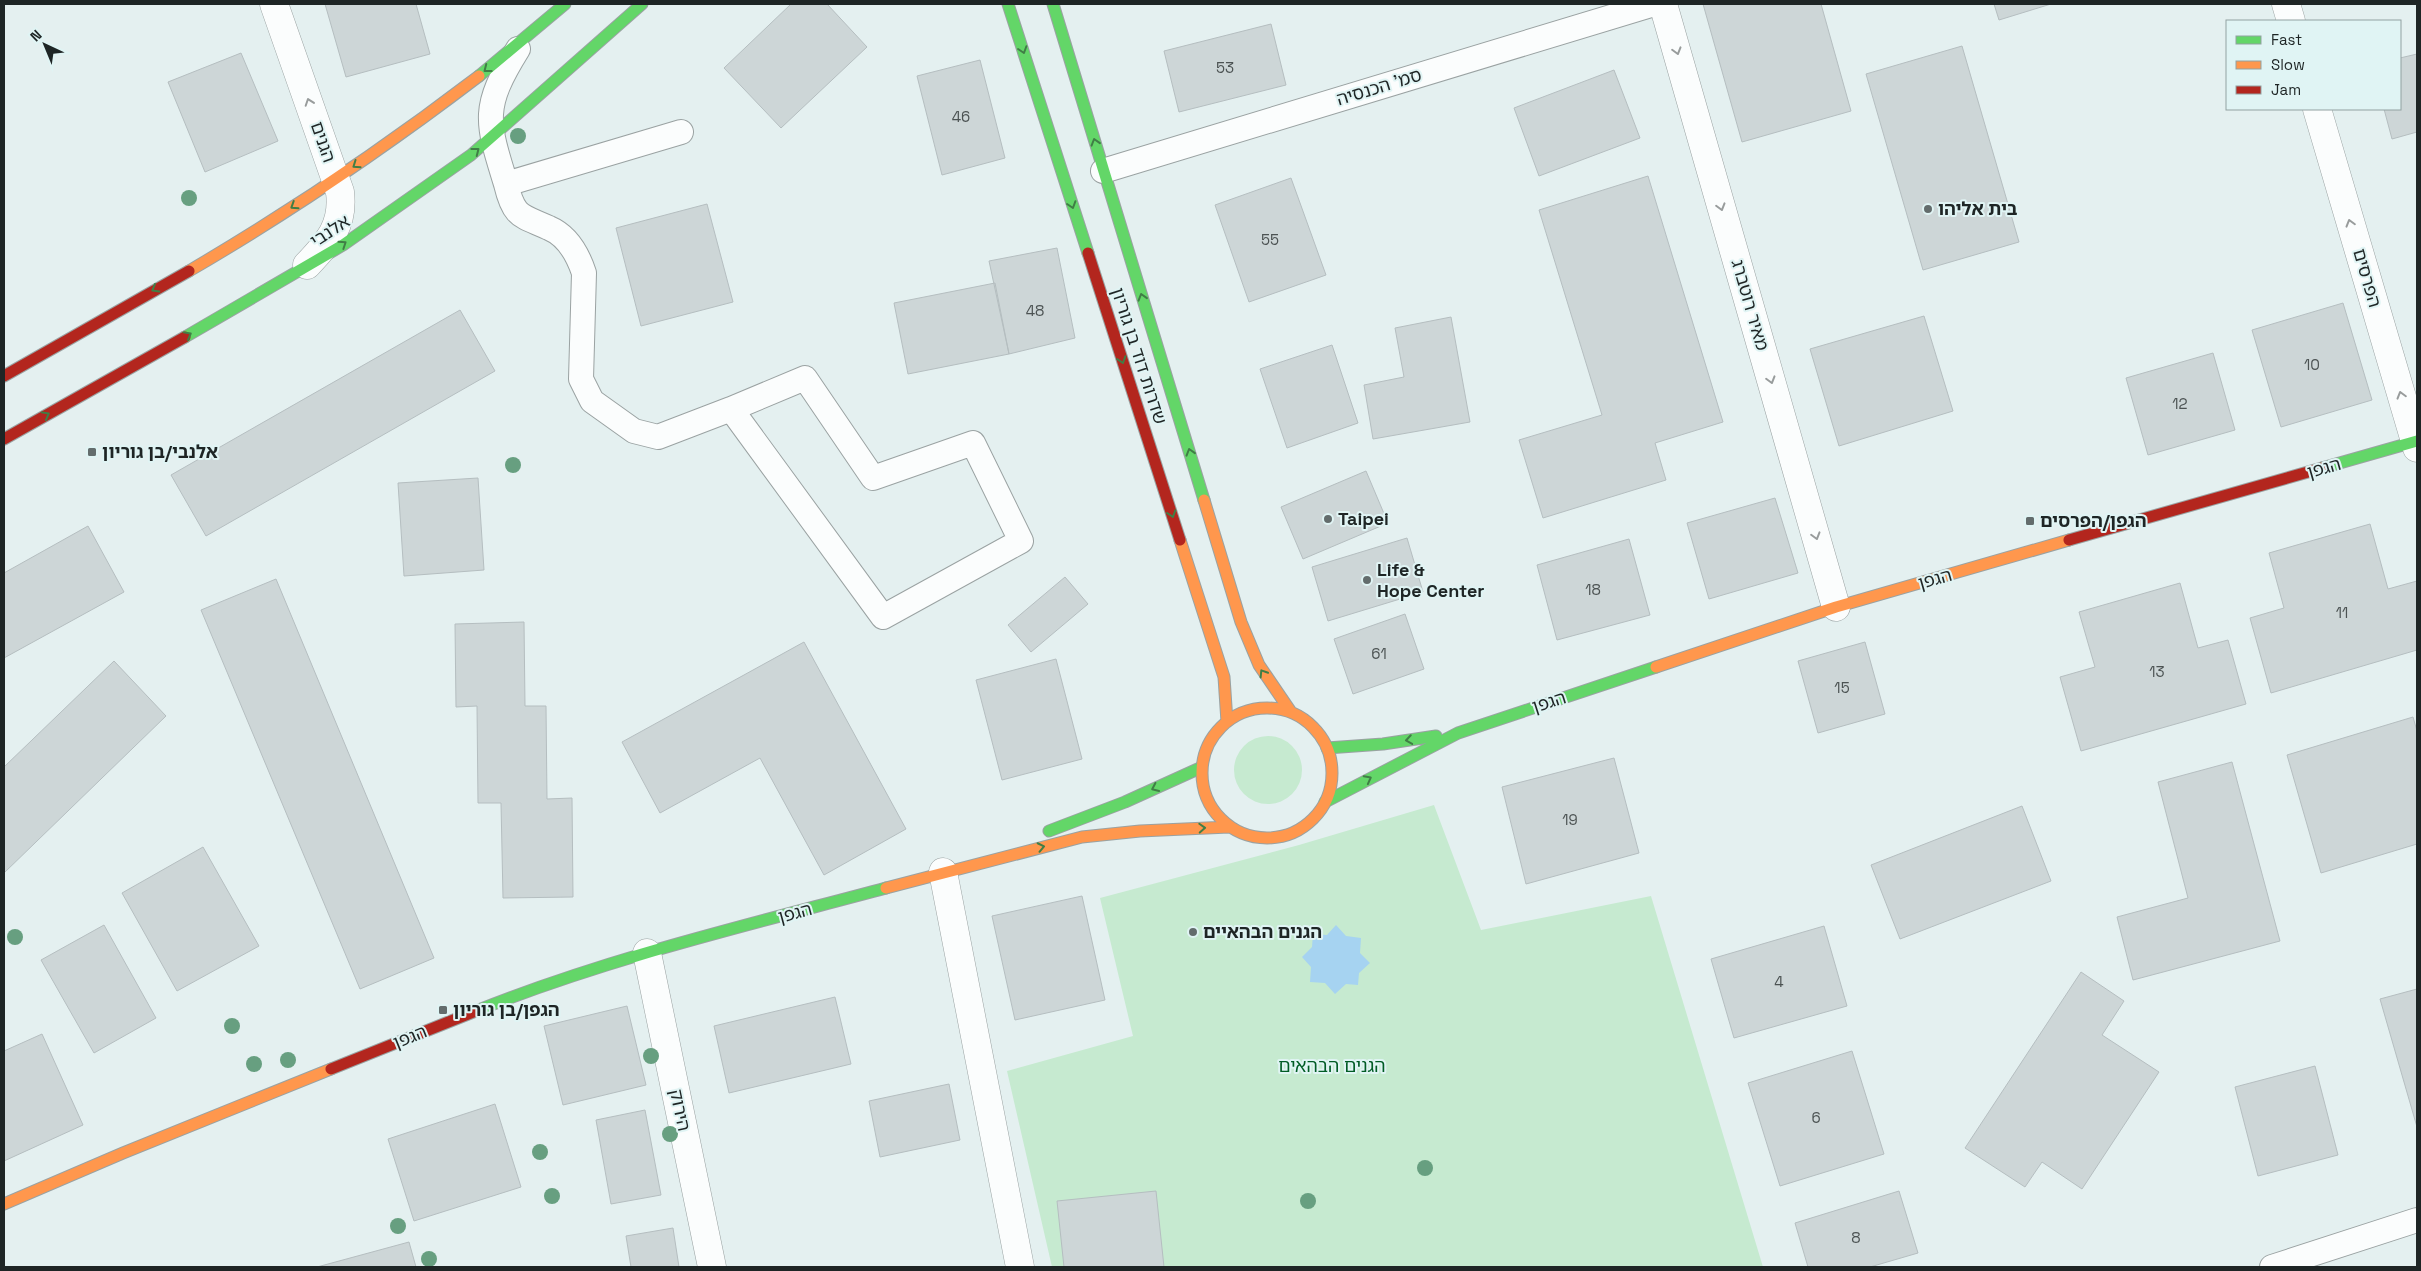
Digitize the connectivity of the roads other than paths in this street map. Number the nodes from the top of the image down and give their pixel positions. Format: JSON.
{"nodes":[{"id":1,"x":274,"y":4,"type":"edge"},
{"id":2,"x":565,"y":4,"type":"edge"},
{"id":3,"x":642,"y":4,"type":"edge"},
{"id":4,"x":1008,"y":4,"type":"edge"},
{"id":5,"x":1054,"y":4,"type":"edge"},
{"id":6,"x":1654,"y":4,"type":"edge"},
{"id":7,"x":1663,"y":4,"type":"edge"},
{"id":8,"x":2286,"y":4,"type":"edge"},
{"id":9,"x":2291,"y":20,"type":"edge"},
{"id":10,"x":521,"y":42,"type":"junction"},
{"id":11,"x":2317,"y":110,"type":"edge"},
{"id":12,"x":680,"y":132,"type":"dead end"},
{"id":13,"x":492,"y":138,"type":"junction"},
{"id":14,"x":1103,"y":171,"type":"junction"},
{"id":15,"x":335,"y":180,"type":"junction"},
{"id":16,"x":506,"y":184,"type":"junction"},
{"id":17,"x":300,"y":272,"type":"junction"},
{"id":18,"x":4,"y":376,"type":"edge"},
{"id":19,"x":731,"y":409,"type":"junction"},
{"id":20,"x":4,"y":439,"type":"edge"},
{"id":21,"x":2417,"y":444,"type":"edge"},
{"id":22,"x":1836,"y":607,"type":"junction"},
{"id":23,"x":1291,"y":712,"type":"junction"},
{"id":24,"x":1227,"y":722,"type":"junction"},
{"id":25,"x":1458,"y":732,"type":"junction"},
{"id":26,"x":1327,"y":748,"type":"junction"},
{"id":27,"x":1200,"y":768,"type":"junction"},
{"id":28,"x":1325,"y":802,"type":"junction"},
{"id":29,"x":1229,"y":827,"type":"junction"},
{"id":30,"x":943,"y":872,"type":"junction"},
{"id":31,"x":647,"y":953,"type":"junction"},
{"id":32,"x":4,"y":1204,"type":"edge"},
{"id":33,"x":2417,"y":1220,"type":"edge"},
{"id":34,"x":712,"y":1267,"type":"edge"},
{"id":35,"x":1020,"y":1267,"type":"edge"},
{"id":36,"x":2272,"y":1267,"type":"edge"}],
"edges":[{"from":15,"to":1,"type":"street","name":"הגנים","one_way":true},
{"from":2,"to":10,"type":"street"},
{"from":3,"to":13,"type":"street","name":"אלנבי"},
{"from":4,"to":24,"type":"street","name":"שדרות דוד בן גוריון","one_way":true},
{"from":14,"to":5,"type":"street","name":"שדרות דוד בן גוריון","one_way":true},
{"from":6,"to":14,"type":"lane","name":"סמ' הכנסיה"},
{"from":7,"to":22,"type":"street","name":"מאיר רוטברג","one_way":true},
{"from":8,"to":9,"type":"street"},
{"from":10,"to":13,"type":"lane"},
{"from":10,"to":15,"type":"street","one_way":true},
{"from":21,"to":11,"type":"street","name":"הפרסים","one_way":true},
{"from":12,"to":16,"type":"lane"},
{"from":13,"to":16,"type":"lane"},
{"from":17,"to":13,"type":"street","name":"אלנבי","one_way":true},
{"from":23,"to":14,"type":"street","name":"שדרות דוד בן גוריון","one_way":true},
{"from":15,"to":17,"type":"street","name":"הגנים"},
{"from":15,"to":18,"type":"street","one_way":true},
{"from":16,"to":19,"type":"lane"},
{"from":20,"to":17,"type":"street","name":"אלנבי","one_way":true},
{"from":19,"to":19,"type":"lane"},
{"from":21,"to":22,"type":"street","name":"הגפן"},
{"from":22,"to":25,"type":"street","name":"הגפן"},
{"from":23,"to":24,"type":"street"},
{"from":23,"to":26,"type":"street"},
{"from":24,"to":27,"type":"street"},
{"from":25,"to":26,"type":"street","name":"הגפן","one_way":true},
{"from":28,"to":25,"type":"street","name":"הגפן","one_way":true},
{"from":26,"to":28,"type":"street"},
{"from":27,"to":29,"type":"street"},
{"from":27,"to":30,"type":"street","name":"הגפן","one_way":true},
{"from":28,"to":29,"type":"street"},
{"from":30,"to":29,"type":"street","name":"הגפן","one_way":true},
{"from":30,"to":31,"type":"street","name":"הגפן"},
{"from":30,"to":35,"type":"street"},
{"from":31,"to":32,"type":"street","name":"הגפן"},
{"from":31,"to":34,"type":"street","name":"הירוק"},
{"from":33,"to":36,"type":"lane"}]}
